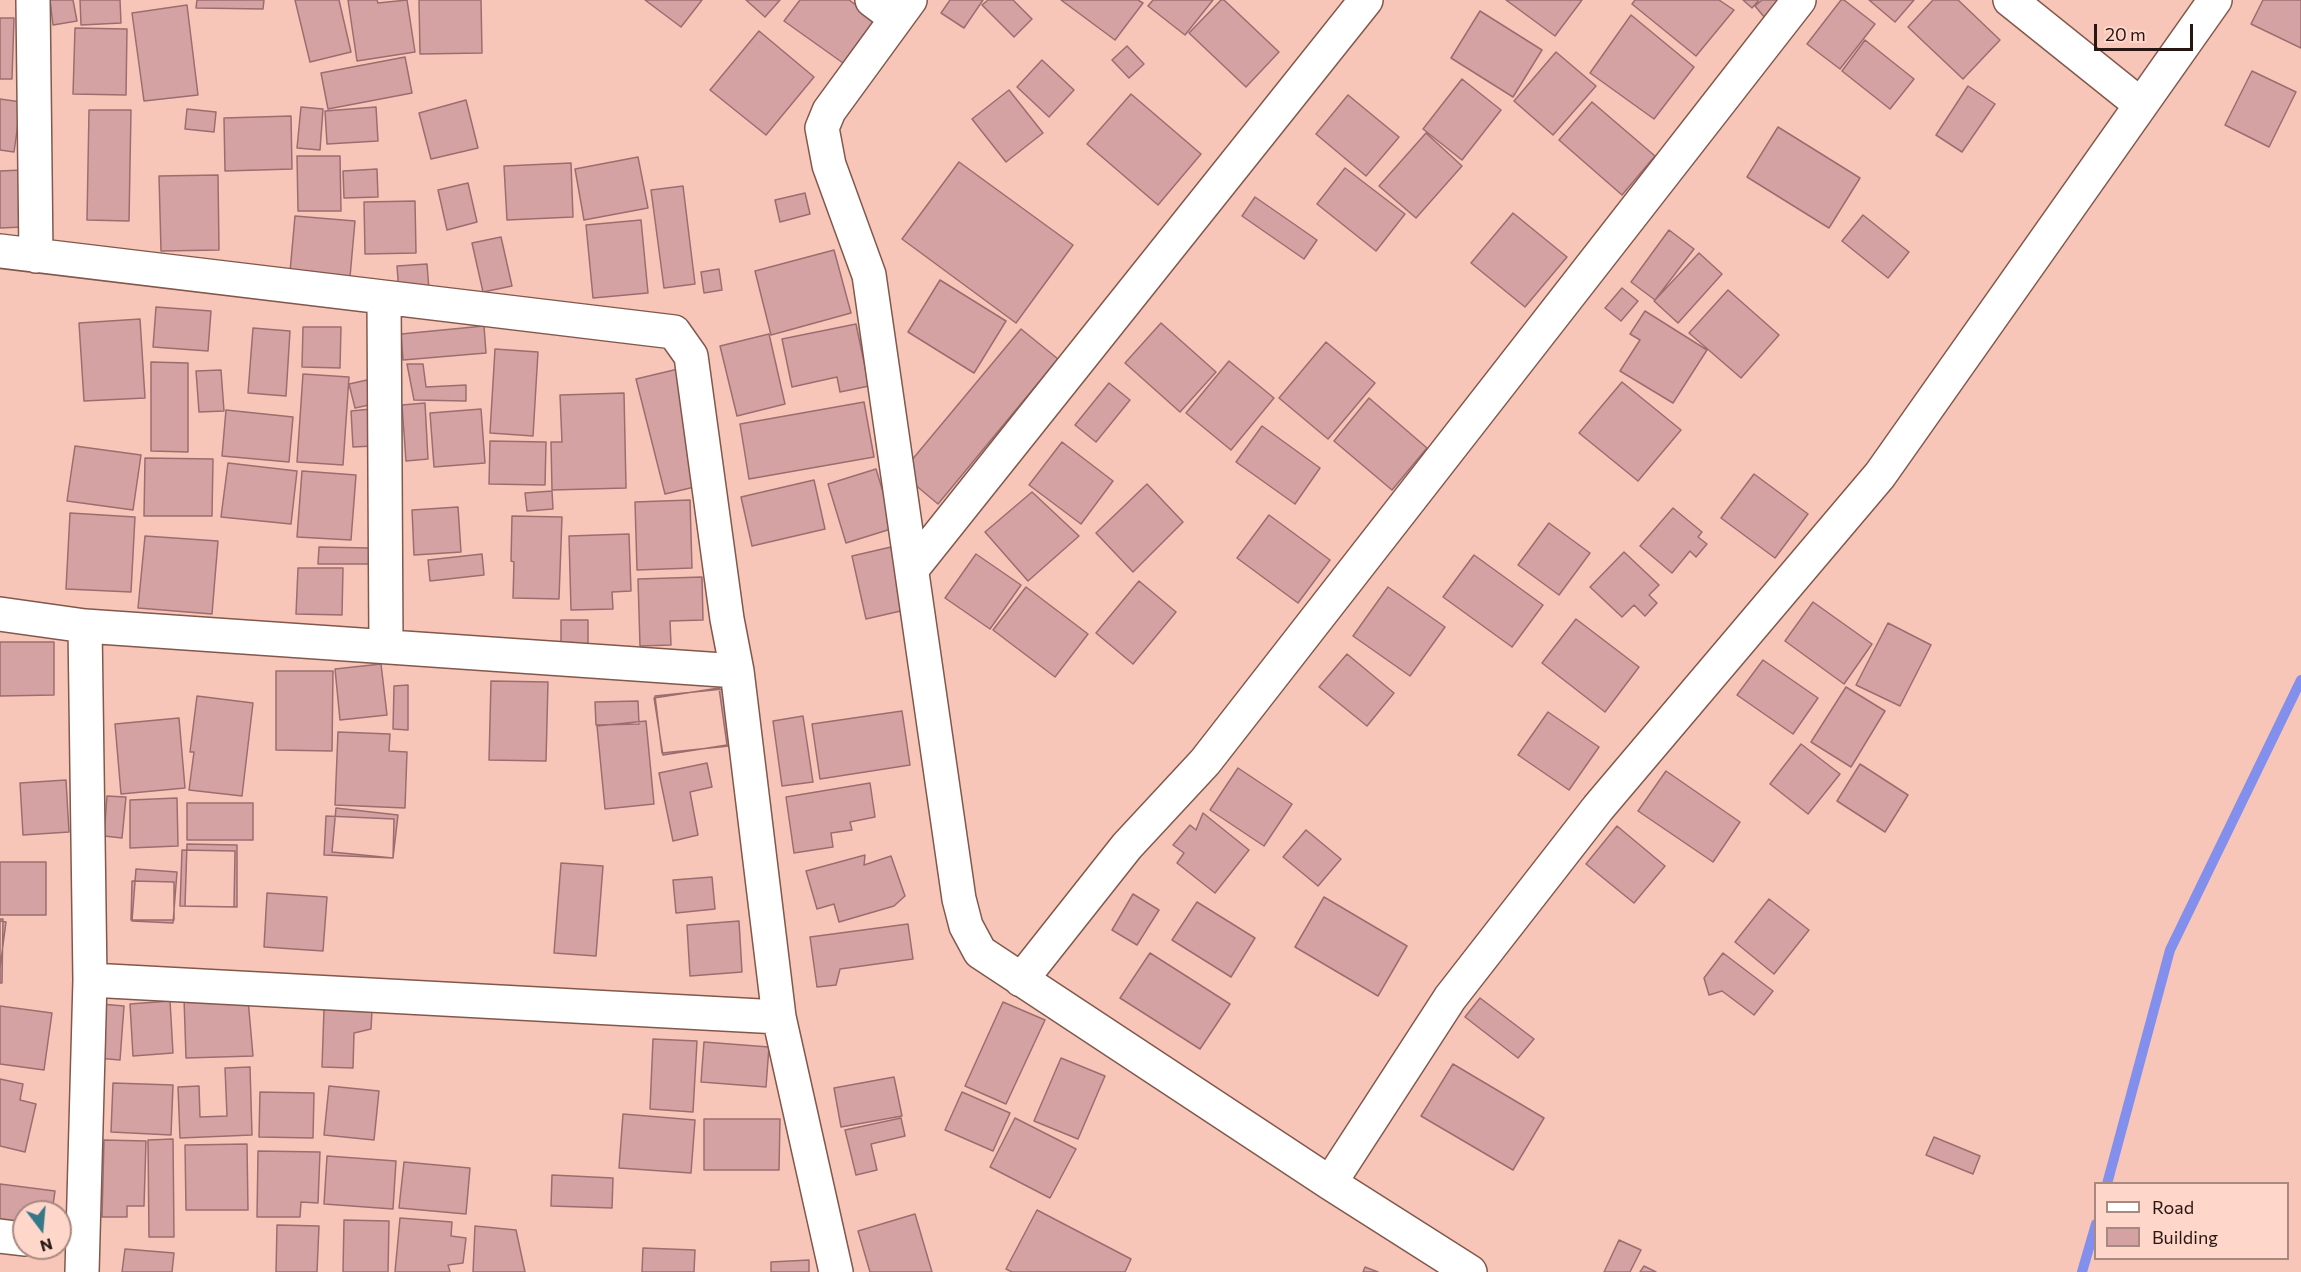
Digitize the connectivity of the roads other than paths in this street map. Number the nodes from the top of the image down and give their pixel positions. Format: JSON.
{"nodes":[{"id":1,"x":33,"y":0,"type":"edge"},
{"id":2,"x":1366,"y":0,"type":"edge"},
{"id":3,"x":1799,"y":0,"type":"edge"},
{"id":4,"x":2010,"y":0,"type":"edge"},
{"id":5,"x":2215,"y":0,"type":"edge"},
{"id":6,"x":893,"y":6,"type":"edge"},
{"id":7,"x":2141,"y":105,"type":"junction"},
{"id":8,"x":0,"y":251,"type":"edge"},
{"id":9,"x":36,"y":256,"type":"junction"},
{"id":10,"x":384,"y":298,"type":"junction"},
{"id":11,"x":912,"y":569,"type":"junction"},
{"id":12,"x":0,"y":614,"type":"edge"},
{"id":13,"x":85,"y":626,"type":"junction"},
{"id":14,"x":386,"y":646,"type":"junction"},
{"id":15,"x":737,"y":671,"type":"junction"},
{"id":16,"x":90,"y":980,"type":"junction"},
{"id":17,"x":1021,"y":980,"type":"junction"},
{"id":18,"x":779,"y":1017,"type":"junction"},
{"id":19,"x":1330,"y":1183,"type":"junction"},
{"id":20,"x":75,"y":1253,"type":"edge"},
{"id":21,"x":836,"y":1272,"type":"edge"},
{"id":22,"x":1470,"y":1272,"type":"edge"}],
"edges":[{"from":1,"to":9,"type":"street"},
{"from":2,"to":11,"type":"street"},
{"from":3,"to":17,"type":"street"},
{"from":4,"to":7,"type":"street"},
{"from":5,"to":7,"type":"street"},
{"from":6,"to":11,"type":"street"},
{"from":7,"to":19,"type":"street"},
{"from":8,"to":9,"type":"street"},
{"from":9,"to":10,"type":"street"},
{"from":10,"to":14,"type":"street"},
{"from":10,"to":15,"type":"street"},
{"from":11,"to":17,"type":"street"},
{"from":12,"to":13,"type":"street"},
{"from":13,"to":14,"type":"street"},
{"from":13,"to":16,"type":"street"},
{"from":14,"to":15,"type":"street"},
{"from":15,"to":18,"type":"street"},
{"from":16,"to":18,"type":"street"},
{"from":16,"to":20,"type":"street"},
{"from":17,"to":19,"type":"street"},
{"from":18,"to":21,"type":"street"},
{"from":19,"to":22,"type":"street"}]}
